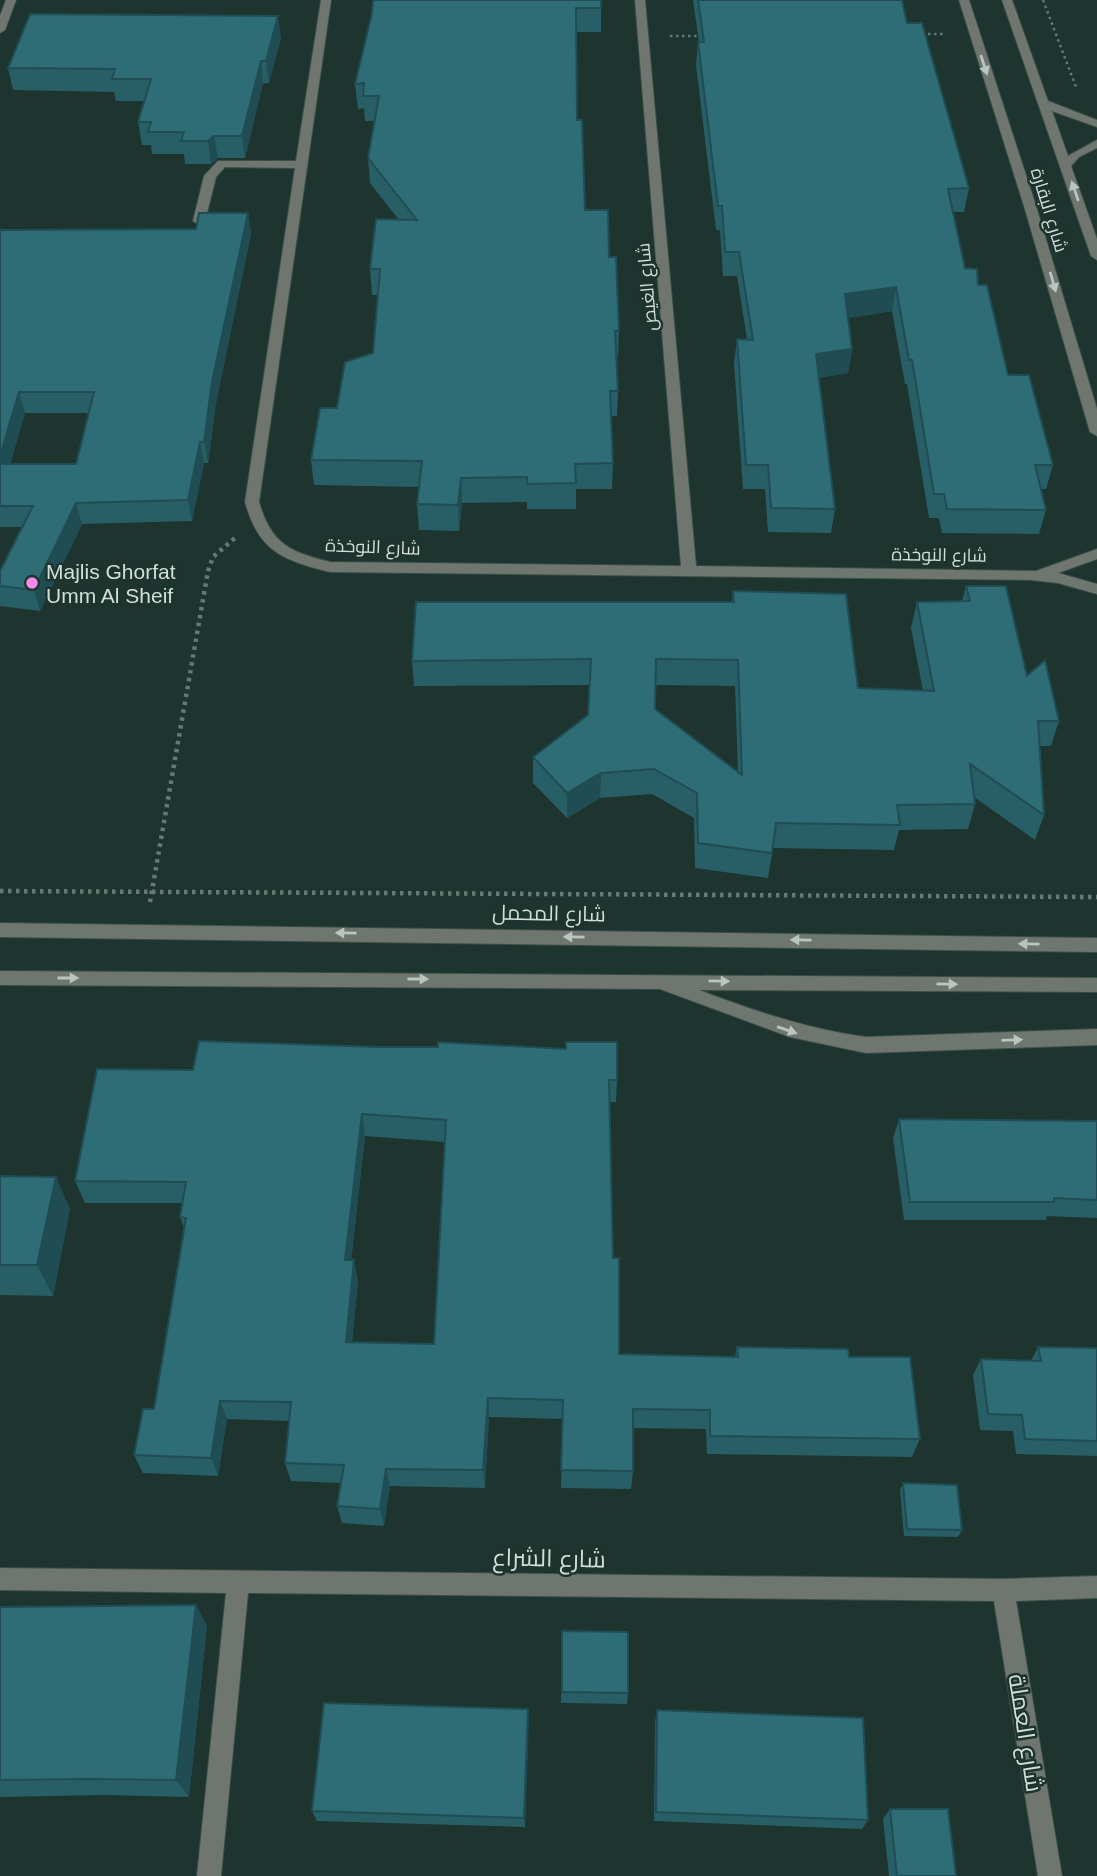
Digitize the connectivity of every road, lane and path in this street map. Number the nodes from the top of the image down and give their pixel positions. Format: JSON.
{"nodes":[{"id":1,"x":11,"y":0,"type":"edge"},
{"id":2,"x":326,"y":0,"type":"edge"},
{"id":3,"x":640,"y":0,"type":"edge"},
{"id":4,"x":964,"y":0,"type":"edge"},
{"id":5,"x":1007,"y":0,"type":"edge"},
{"id":6,"x":1042,"y":0,"type":"edge"},
{"id":7,"x":0,"y":30,"type":"edge"},
{"id":8,"x":974,"y":33,"type":"junction"},
{"id":9,"x":913,"y":34,"type":"edge"},
{"id":10,"x":642,"y":36,"type":"junction"},
{"id":11,"x":710,"y":36,"type":"edge"},
{"id":12,"x":1077,"y":92,"type":"dead end"},
{"id":13,"x":1042,"y":103,"type":"junction"},
{"id":14,"x":1097,"y":124,"type":"edge"},
{"id":15,"x":1097,"y":143,"type":"edge"},
{"id":16,"x":1066,"y":165,"type":"junction"},
{"id":17,"x":302,"y":166,"type":"junction"},
{"id":18,"x":199,"y":221,"type":"edge"},
{"id":19,"x":1097,"y":256,"type":"edge"},
{"id":20,"x":1097,"y":432,"type":"edge"},
{"id":21,"x":257,"y":525,"type":"junction"},
{"id":22,"x":1097,"y":554,"type":"edge"},
{"id":23,"x":689,"y":572,"type":"junction"},
{"id":24,"x":1031,"y":575,"type":"junction"},
{"id":25,"x":1097,"y":589,"type":"edge"},
{"id":26,"x":0,"y":891,"type":"edge"},
{"id":27,"x":152,"y":892,"type":"junction"},
{"id":28,"x":1097,"y":897,"type":"edge"},
{"id":29,"x":0,"y":930,"type":"edge"},
{"id":30,"x":145,"y":930,"type":"junction"},
{"id":31,"x":1097,"y":945,"type":"edge"},
{"id":32,"x":0,"y":978,"type":"edge"},
{"id":33,"x":654,"y":980,"type":"junction"},
{"id":34,"x":1097,"y":985,"type":"edge"},
{"id":35,"x":1097,"y":1037,"type":"edge"},
{"id":36,"x":0,"y":1579,"type":"edge"},
{"id":37,"x":238,"y":1581,"type":"junction"},
{"id":38,"x":1097,"y":1587,"type":"edge"},
{"id":39,"x":1003,"y":1590,"type":"junction"},
{"id":40,"x":209,"y":1876,"type":"edge"},
{"id":41,"x":1050,"y":1876,"type":"edge"}],
"edges":[{"from":1,"to":7,"type":"street"},
{"from":2,"to":17,"type":"street"},
{"from":3,"to":10,"type":"street","name":"شارع الغيص"},
{"from":4,"to":8,"type":"street","name":"شارع البقارة"},
{"from":5,"to":13,"type":"street","name":"شارع البقارة"},
{"from":6,"to":12,"type":"path"},
{"from":8,"to":9,"type":"path"},
{"from":8,"to":20,"type":"street","name":"شارع البقارة","one_way":true},
{"from":10,"to":11,"type":"path"},
{"from":10,"to":23,"type":"street","name":"شارع الغيص"},
{"from":13,"to":14,"type":"street"},
{"from":13,"to":16,"type":"street","name":"شارع البقارة"},
{"from":15,"to":16,"type":"street"},
{"from":19,"to":16,"type":"street","name":"شارع البقارة","one_way":true},
{"from":17,"to":18,"type":"street"},
{"from":17,"to":21,"type":"street"},
{"from":21,"to":23,"type":"street","name":"شارع النوخذة"},
{"from":21,"to":27,"type":"path"},
{"from":22,"to":24,"type":"street","name":"شارع النوخذة"},
{"from":23,"to":24,"type":"street","name":"شارع النوخذة"},
{"from":24,"to":25,"type":"street","name":"شارع النوخذة"},
{"from":26,"to":27,"type":"path"},
{"from":27,"to":28,"type":"path"},
{"from":27,"to":30,"type":"path"},
{"from":29,"to":30,"type":"street","name":"شارع المحمل"},
{"from":31,"to":30,"type":"street","name":"شارع المحمل","one_way":true},
{"from":32,"to":33,"type":"street","one_way":true},
{"from":33,"to":34,"type":"street","one_way":true},
{"from":33,"to":35,"type":"street","one_way":true},
{"from":36,"to":37,"type":"street","name":"شارع الشراع"},
{"from":37,"to":39,"type":"street","name":"شارع الشراع"},
{"from":37,"to":40,"type":"street"},
{"from":38,"to":39,"type":"street","name":"شارع الشراع"},
{"from":39,"to":41,"type":"street","name":"شارع العملة"}]}
